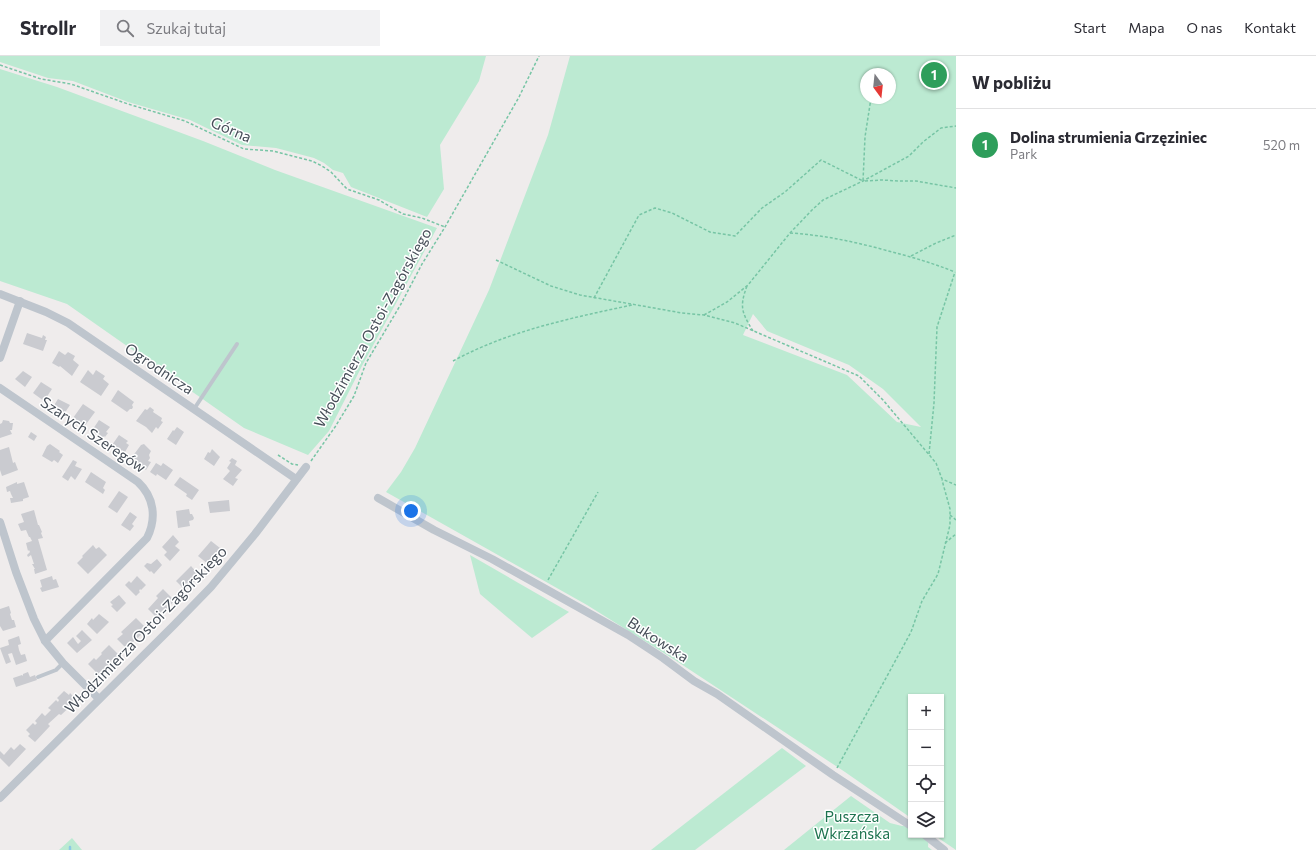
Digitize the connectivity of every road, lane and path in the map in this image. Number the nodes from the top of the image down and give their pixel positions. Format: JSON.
{"nodes":[{"id":1,"x":539,"y":56,"type":"edge"},
{"id":2,"x":0,"y":65,"type":"edge"},
{"id":3,"x":870,"y":104,"type":"edge"},
{"id":4,"x":956,"y":126,"type":"edge"},
{"id":5,"x":863,"y":181,"type":"junction"},
{"id":6,"x":956,"y":188,"type":"edge"},
{"id":7,"x":445,"y":227,"type":"junction"},
{"id":8,"x":790,"y":233,"type":"junction"},
{"id":9,"x":956,"y":235,"type":"edge"},
{"id":10,"x":910,"y":256,"type":"junction"},
{"id":11,"x":496,"y":260,"type":"dead end"},
{"id":12,"x":956,"y":272,"type":"edge"},
{"id":13,"x":748,"y":285,"type":"junction"},
{"id":14,"x":0,"y":294,"type":"edge"},
{"id":15,"x":594,"y":298,"type":"junction"},
{"id":16,"x":20,"y":301,"type":"junction"},
{"id":17,"x":634,"y":305,"type":"junction"},
{"id":18,"x":704,"y":315,"type":"junction"},
{"id":19,"x":754,"y":332,"type":"junction"},
{"id":20,"x":237,"y":344,"type":"dead end"},
{"id":21,"x":1,"y":353,"type":"edge"},
{"id":22,"x":453,"y":361,"type":"dead end"},
{"id":23,"x":0,"y":388,"type":"edge"},
{"id":24,"x":194,"y":409,"type":"junction"},
{"id":25,"x":929,"y":454,"type":"junction"},
{"id":26,"x":306,"y":467,"type":"joint"},
{"id":27,"x":296,"y":479,"type":"junction"},
{"id":28,"x":942,"y":479,"type":"junction"},
{"id":29,"x":956,"y":485,"type":"edge"},
{"id":30,"x":598,"y":492,"type":"dead end"},
{"id":31,"x":378,"y":498,"type":"dead end"},
{"id":32,"x":950,"y":515,"type":"junction"},
{"id":33,"x":956,"y":520,"type":"edge"},
{"id":34,"x":0,"y":522,"type":"edge"},
{"id":35,"x":956,"y":534,"type":"edge"},
{"id":36,"x":945,"y":543,"type":"junction"},
{"id":37,"x":543,"y":589,"type":"junction"},
{"id":38,"x":45,"y":641,"type":"junction"},
{"id":39,"x":63,"y":663,"type":"junction"},
{"id":40,"x":38,"y":677,"type":"dead end"},
{"id":41,"x":99,"y":699,"type":"junction"},
{"id":42,"x":833,"y":775,"type":"junction"},
{"id":43,"x":0,"y":798,"type":"edge"},
{"id":44,"x":908,"y":824,"type":"edge"},
{"id":45,"x":929,"y":838,"type":"edge"},
{"id":46,"x":944,"y":850,"type":"edge"}],
"edges":[{"from":1,"to":7,"type":"path","name":"Włodzimierza Ostoi-Zagórskiego"},
{"from":2,"to":7,"type":"path","name":"Górna"},
{"from":3,"to":5,"type":"path"},
{"from":4,"to":5,"type":"path"},
{"from":5,"to":6,"type":"path"},
{"from":5,"to":8,"type":"path"},
{"from":5,"to":15,"type":"path"},
{"from":7,"to":26,"type":"path","name":"Włodzimierza Ostoi-Zagórskiego"},
{"from":8,"to":10,"type":"path"},
{"from":8,"to":13,"type":"path"},
{"from":9,"to":10,"type":"path"},
{"from":10,"to":12,"type":"path"},
{"from":11,"to":15,"type":"path"},
{"from":12,"to":25,"type":"path"},
{"from":13,"to":18,"type":"path"},
{"from":13,"to":19,"type":"path"},
{"from":14,"to":16,"type":"street","name":"Ogrodnicza"},
{"from":15,"to":17,"type":"path"},
{"from":16,"to":21,"type":"street"},
{"from":16,"to":24,"type":"street","name":"Ogrodnicza"},
{"from":17,"to":18,"type":"path"},
{"from":17,"to":22,"type":"path"},
{"from":18,"to":19,"type":"path"},
{"from":19,"to":25,"type":"path"},
{"from":20,"to":24,"type":"lane"},
{"from":23,"to":38,"type":"street","name":"Szarych Szeregów"},
{"from":24,"to":27,"type":"street","name":"Ogrodnicza"},
{"from":25,"to":28,"type":"path"},
{"from":26,"to":27,"type":"street","name":"Włodzimierza Ostoi-Zagórskiego"},
{"from":27,"to":41,"type":"street","name":"Włodzimierza Ostoi-Zagórskiego"},
{"from":28,"to":29,"type":"path"},
{"from":28,"to":32,"type":"path"},
{"from":30,"to":37,"type":"path"},
{"from":31,"to":37,"type":"street","name":"Bukowska"},
{"from":32,"to":33,"type":"path"},
{"from":32,"to":36,"type":"path"},
{"from":34,"to":38,"type":"street"},
{"from":35,"to":36,"type":"path"},
{"from":36,"to":42,"type":"path"},
{"from":37,"to":42,"type":"street","name":"Bukowska"},
{"from":38,"to":39,"type":"street"},
{"from":39,"to":40,"type":"lane"},
{"from":39,"to":41,"type":"street"},
{"from":41,"to":43,"type":"street","name":"Włodzimierza Ostoi-Zagórskiego"},
{"from":42,"to":44,"type":"street","name":"Bukowska"},
{"from":45,"to":46,"type":"street"}]}
